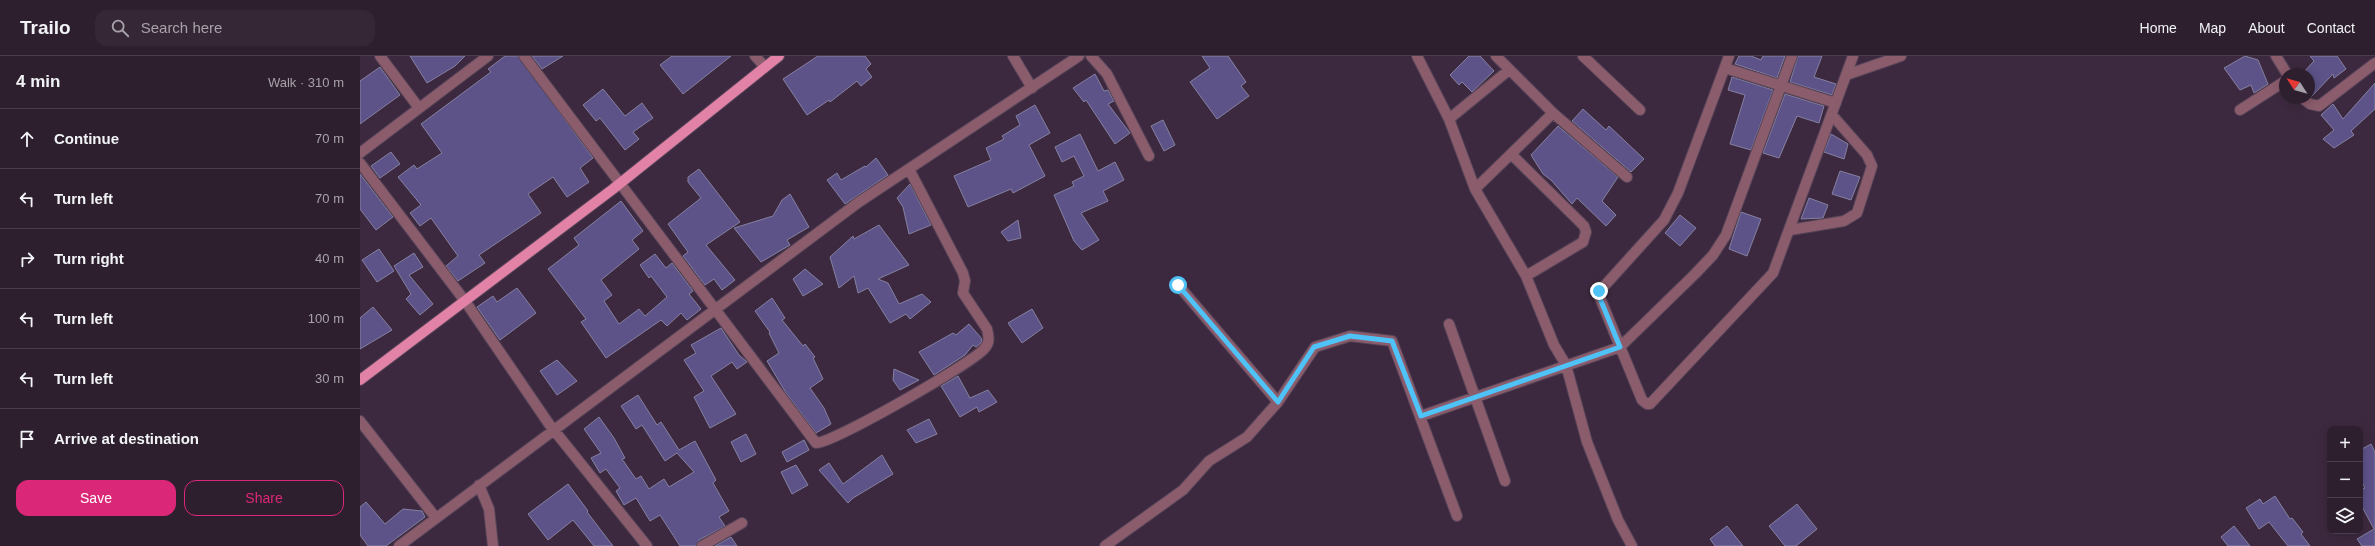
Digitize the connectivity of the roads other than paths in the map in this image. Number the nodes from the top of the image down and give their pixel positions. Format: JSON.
{"nodes":[{"id":1,"x":380,"y":56,"type":"edge"},
{"id":2,"x":488,"y":56,"type":"edge"},
{"id":3,"x":524,"y":56,"type":"edge"},
{"id":4,"x":755,"y":56,"type":"edge"},
{"id":5,"x":779,"y":56,"type":"edge"},
{"id":6,"x":1012,"y":56,"type":"edge"},
{"id":7,"x":1079,"y":56,"type":"edge"},
{"id":8,"x":1091,"y":56,"type":"edge"},
{"id":9,"x":1417,"y":56,"type":"edge"},
{"id":10,"x":1496,"y":56,"type":"edge"},
{"id":11,"x":1583,"y":56,"type":"edge"},
{"id":12,"x":1729,"y":56,"type":"edge"},
{"id":13,"x":1792,"y":56,"type":"edge"},
{"id":14,"x":1853,"y":56,"type":"edge"},
{"id":15,"x":1901,"y":56,"type":"edge"},
{"id":16,"x":2276,"y":56,"type":"edge"},
{"id":17,"x":2375,"y":63,"type":"edge"},
{"id":18,"x":765,"y":67,"type":"junction"},
{"id":19,"x":1725,"y":68,"type":"junction"},
{"id":20,"x":2283,"y":68,"type":"edge"},
{"id":21,"x":1509,"y":70,"type":"junction"},
{"id":22,"x":1846,"y":75,"type":"junction"},
{"id":23,"x":1781,"y":85,"type":"junction"},
{"id":24,"x":2279,"y":85,"type":"edge"},
{"id":25,"x":1032,"y":88,"type":"junction"},
{"id":26,"x":1836,"y":102,"type":"junction"},
{"id":27,"x":2310,"y":104,"type":"edge"},
{"id":28,"x":419,"y":108,"type":"junction"},
{"id":29,"x":1640,"y":110,"type":"dead end"},
{"id":30,"x":2240,"y":110,"type":"dead end"},
{"id":31,"x":1553,"y":113,"type":"junction"},
{"id":32,"x":1832,"y":115,"type":"junction"},
{"id":33,"x":1449,"y":119,"type":"junction"},
{"id":34,"x":360,"y":153,"type":"edge"},
{"id":35,"x":1511,"y":154,"type":"junction"},
{"id":36,"x":1149,"y":156,"type":"dead end"},
{"id":37,"x":360,"y":163,"type":"edge"},
{"id":38,"x":910,"y":169,"type":"junction"},
{"id":39,"x":1627,"y":177,"type":"dead end"},
{"id":40,"x":620,"y":184,"type":"junction"},
{"id":41,"x":1475,"y":189,"type":"junction"},
{"id":42,"x":1790,"y":230,"type":"junction"},
{"id":43,"x":1526,"y":276,"type":"junction"},
{"id":44,"x":1178,"y":285,"type":"dead end"},
{"id":45,"x":465,"y":301,"type":"junction"},
{"id":46,"x":715,"y":311,"type":"junction"},
{"id":47,"x":1450,"y":324,"type":"dead end"},
{"id":48,"x":1620,"y":347,"type":"junction"},
{"id":49,"x":1566,"y":365,"type":"junction"},
{"id":50,"x":360,"y":380,"type":"edge"},
{"id":51,"x":1476,"y":397,"type":"junction"},
{"id":52,"x":1278,"y":402,"type":"junction"},
{"id":53,"x":1421,"y":416,"type":"junction"},
{"id":54,"x":360,"y":421,"type":"edge"},
{"id":55,"x":553,"y":429,"type":"junction"},
{"id":56,"x":1505,"y":481,"type":"dead end"},
{"id":57,"x":479,"y":485,"type":"junction"},
{"id":58,"x":1457,"y":516,"type":"dead end"},
{"id":59,"x":436,"y":518,"type":"junction"},
{"id":60,"x":742,"y":523,"type":"dead end"},
{"id":61,"x":399,"y":546,"type":"edge"},
{"id":62,"x":493,"y":546,"type":"edge"},
{"id":63,"x":647,"y":546,"type":"edge"},
{"id":64,"x":702,"y":546,"type":"edge"},
{"id":65,"x":1105,"y":546,"type":"edge"},
{"id":66,"x":1632,"y":546,"type":"edge"}],
"edges":[{"from":1,"to":28,"type":"street"},
{"from":2,"to":28,"type":"street"},
{"from":3,"to":40,"type":"street"},
{"from":4,"to":18,"type":"street"},
{"from":5,"to":18,"type":"main road"},
{"from":6,"to":25,"type":"street"},
{"from":7,"to":25,"type":"street"},
{"from":8,"to":36,"type":"street"},
{"from":9,"to":33,"type":"street"},
{"from":10,"to":21,"type":"street"},
{"from":11,"to":29,"type":"street"},
{"from":12,"to":19,"type":"street"},
{"from":13,"to":23,"type":"street"},
{"from":14,"to":22,"type":"street"},
{"from":15,"to":22,"type":"street"},
{"from":16,"to":20,"type":"street"},
{"from":17,"to":27,"type":"street"},
{"from":18,"to":40,"type":"main road"},
{"from":19,"to":23,"type":"street"},
{"from":19,"to":48,"type":"street"},
{"from":21,"to":31,"type":"street"},
{"from":21,"to":33,"type":"street"},
{"from":22,"to":26,"type":"street"},
{"from":23,"to":26,"type":"street"},
{"from":23,"to":48,"type":"street"},
{"from":24,"to":30,"type":"street"},
{"from":25,"to":38,"type":"street"},
{"from":26,"to":32,"type":"street"},
{"from":28,"to":34,"type":"street"},
{"from":31,"to":35,"type":"street"},
{"from":31,"to":39,"type":"street"},
{"from":32,"to":42,"type":"street"},
{"from":32,"to":42,"type":"street"},
{"from":33,"to":41,"type":"street"},
{"from":35,"to":41,"type":"street"},
{"from":35,"to":43,"type":"street"},
{"from":37,"to":45,"type":"street"},
{"from":38,"to":46,"type":"street"},
{"from":38,"to":46,"type":"street"},
{"from":40,"to":45,"type":"main road"},
{"from":40,"to":46,"type":"street"},
{"from":41,"to":43,"type":"street"},
{"from":42,"to":48,"type":"street"},
{"from":43,"to":49,"type":"street"},
{"from":44,"to":52,"type":"street"},
{"from":45,"to":50,"type":"main road"},
{"from":45,"to":55,"type":"street"},
{"from":46,"to":55,"type":"street"},
{"from":47,"to":51,"type":"street"},
{"from":48,"to":49,"type":"street"},
{"from":49,"to":51,"type":"street"},
{"from":49,"to":66,"type":"street"},
{"from":51,"to":53,"type":"street"},
{"from":51,"to":56,"type":"street"},
{"from":52,"to":53,"type":"street"},
{"from":52,"to":65,"type":"street"},
{"from":53,"to":58,"type":"street"},
{"from":54,"to":59,"type":"street"},
{"from":55,"to":57,"type":"street"},
{"from":55,"to":63,"type":"street"},
{"from":57,"to":59,"type":"street"},
{"from":57,"to":62,"type":"street"},
{"from":59,"to":61,"type":"street"},
{"from":60,"to":64,"type":"street"}]}
